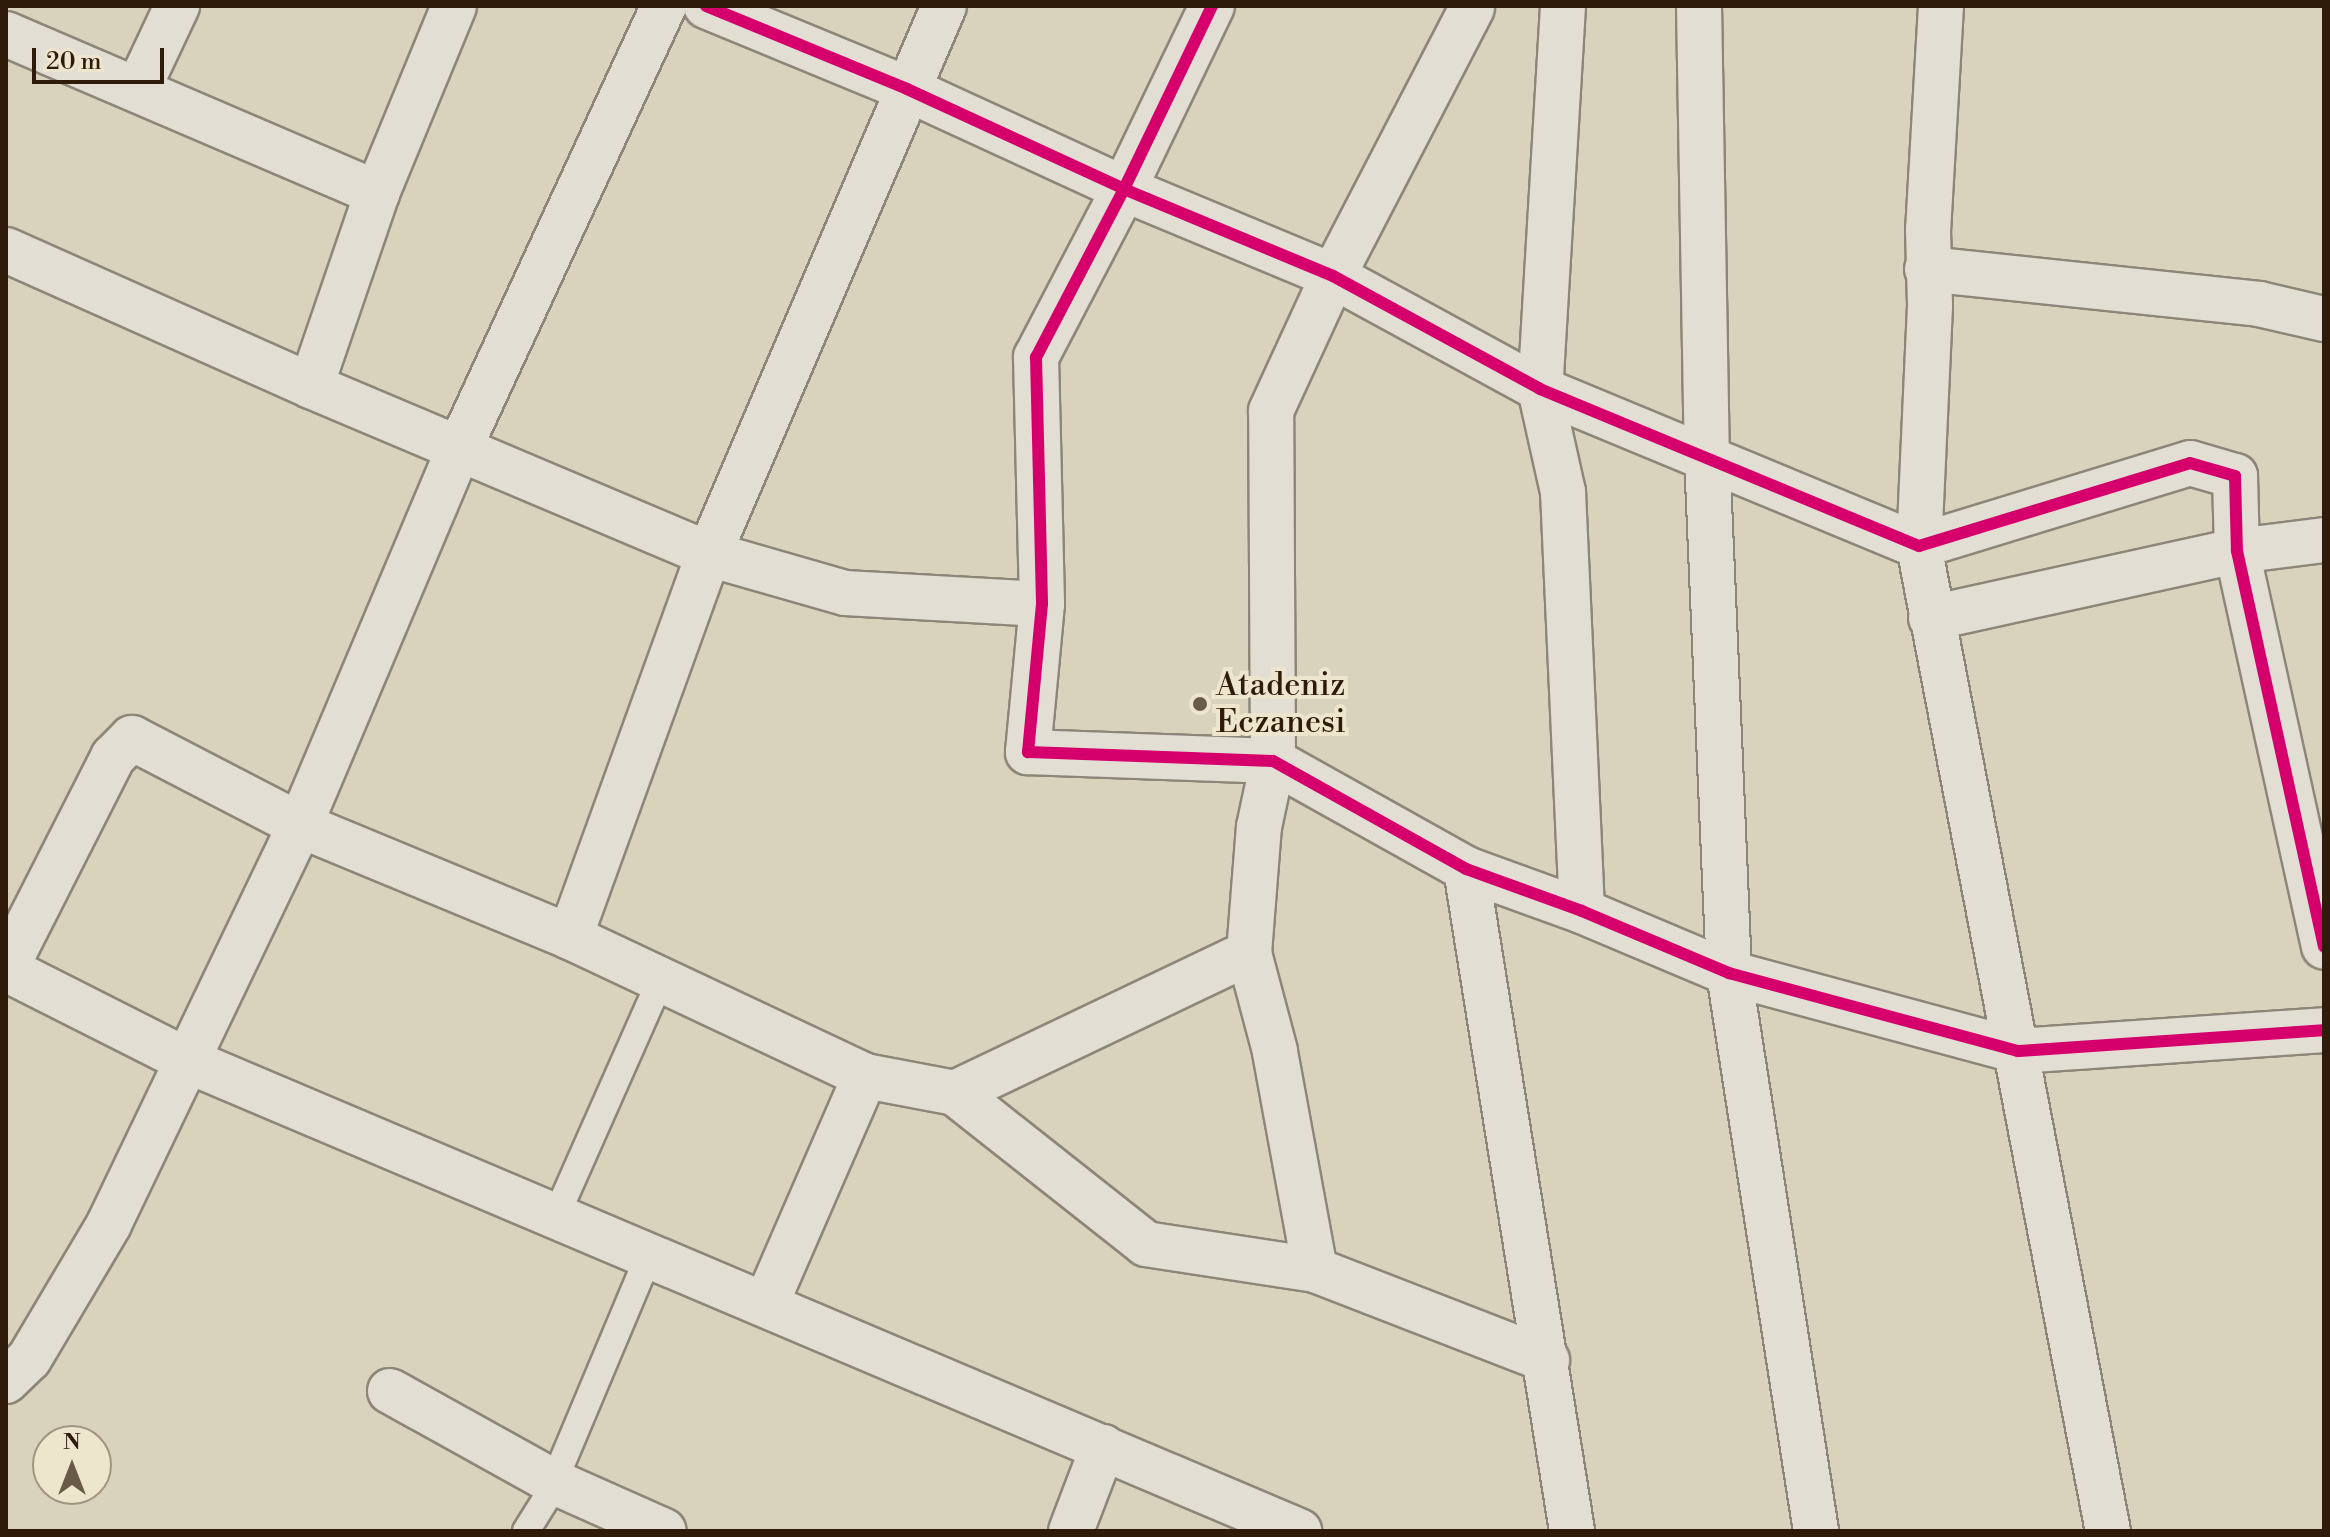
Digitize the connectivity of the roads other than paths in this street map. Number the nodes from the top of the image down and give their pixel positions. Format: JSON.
{"nodes":[{"id":1,"x":177,"y":6,"type":"edge"},
{"id":2,"x":454,"y":6,"type":"edge"},
{"id":3,"x":664,"y":6,"type":"edge"},
{"id":4,"x":706,"y":6,"type":"edge"},
{"id":5,"x":944,"y":6,"type":"edge"},
{"id":6,"x":1212,"y":6,"type":"edge"},
{"id":7,"x":1563,"y":6,"type":"edge"},
{"id":8,"x":1699,"y":6,"type":"edge"},
{"id":9,"x":1941,"y":6,"type":"edge"},
{"id":10,"x":1472,"y":8,"type":"edge"},
{"id":11,"x":6,"y":34,"type":"edge"},
{"id":12,"x":138,"y":89,"type":"junction"},
{"id":13,"x":907,"y":89,"type":"junction"},
{"id":14,"x":1124,"y":189,"type":"junction"},
{"id":15,"x":377,"y":193,"type":"junction"},
{"id":16,"x":6,"y":250,"type":"edge"},
{"id":17,"x":1927,"y":269,"type":"junction"},
{"id":18,"x":1333,"y":276,"type":"junction"},
{"id":19,"x":2324,"y":319,"type":"edge"},
{"id":20,"x":311,"y":386,"type":"junction"},
{"id":21,"x":1540,"y":389,"type":"junction"},
{"id":22,"x":460,"y":447,"type":"junction"},
{"id":23,"x":1707,"y":456,"type":"junction"},
{"id":24,"x":2324,"y":540,"type":"edge"},
{"id":25,"x":1919,"y":546,"type":"junction"},
{"id":26,"x":2237,"y":551,"type":"junction"},
{"id":27,"x":709,"y":554,"type":"junction"},
{"id":28,"x":1042,"y":604,"type":"junction"},
{"id":29,"x":1931,"y":618,"type":"junction"},
{"id":30,"x":1273,"y":761,"type":"junction"},
{"id":31,"x":300,"y":825,"type":"junction"},
{"id":32,"x":1466,"y":869,"type":"junction"},
{"id":33,"x":1582,"y":911,"type":"junction"},
{"id":34,"x":570,"y":937,"type":"junction"},
{"id":35,"x":2324,"y":947,"type":"edge"},
{"id":36,"x":1249,"y":953,"type":"junction"},
{"id":37,"x":6,"y":968,"type":"edge"},
{"id":38,"x":1729,"y":973,"type":"junction"},
{"id":39,"x":661,"y":979,"type":"junction"},
{"id":40,"x":2324,"y":1030,"type":"edge"},
{"id":41,"x":2018,"y":1051,"type":"junction"},
{"id":42,"x":186,"y":1060,"type":"junction"},
{"id":43,"x":865,"y":1076,"type":"junction"},
{"id":44,"x":955,"y":1093,"type":"junction"},
{"id":45,"x":556,"y":1216,"type":"junction"},
{"id":46,"x":649,"y":1255,"type":"junction"},
{"id":47,"x":1315,"y":1270,"type":"junction"},
{"id":48,"x":766,"y":1304,"type":"junction"},
{"id":49,"x":1547,"y":1360,"type":"junction"},
{"id":50,"x":6,"y":1381,"type":"edge"},
{"id":51,"x":390,"y":1391,"type":"dead end"},
{"id":52,"x":1103,"y":1447,"type":"junction"},
{"id":53,"x":554,"y":1482,"type":"junction"},
{"id":54,"x":526,"y":1531,"type":"edge"},
{"id":55,"x":664,"y":1531,"type":"edge"},
{"id":56,"x":1071,"y":1531,"type":"edge"},
{"id":57,"x":1299,"y":1531,"type":"edge"},
{"id":58,"x":1572,"y":1531,"type":"edge"},
{"id":59,"x":1816,"y":1531,"type":"edge"},
{"id":60,"x":2108,"y":1531,"type":"edge"}],
"edges":[{"from":1,"to":12,"type":"street"},
{"from":2,"to":15,"type":"street"},
{"from":3,"to":22,"type":"street"},
{"from":4,"to":13,"type":"street"},
{"from":5,"to":13,"type":"street"},
{"from":6,"to":14,"type":"street"},
{"from":7,"to":21,"type":"street"},
{"from":8,"to":23,"type":"street"},
{"from":9,"to":17,"type":"street"},
{"from":10,"to":18,"type":"street"},
{"from":11,"to":12,"type":"street"},
{"from":12,"to":15,"type":"street"},
{"from":13,"to":14,"type":"street"},
{"from":13,"to":27,"type":"street"},
{"from":14,"to":18,"type":"street"},
{"from":14,"to":28,"type":"street"},
{"from":15,"to":20,"type":"street"},
{"from":16,"to":20,"type":"street"},
{"from":17,"to":19,"type":"street"},
{"from":17,"to":25,"type":"street"},
{"from":18,"to":21,"type":"street"},
{"from":18,"to":30,"type":"street"},
{"from":20,"to":22,"type":"street"},
{"from":21,"to":23,"type":"street"},
{"from":21,"to":33,"type":"street"},
{"from":22,"to":27,"type":"street"},
{"from":22,"to":31,"type":"street"},
{"from":23,"to":25,"type":"street"},
{"from":23,"to":38,"type":"street"},
{"from":24,"to":26,"type":"street"},
{"from":25,"to":26,"type":"street"},
{"from":25,"to":29,"type":"street"},
{"from":26,"to":29,"type":"street"},
{"from":26,"to":35,"type":"street"},
{"from":27,"to":28,"type":"street"},
{"from":27,"to":34,"type":"street"},
{"from":28,"to":30,"type":"street"},
{"from":29,"to":41,"type":"street"},
{"from":30,"to":32,"type":"street"},
{"from":30,"to":36,"type":"street"},
{"from":31,"to":34,"type":"street"},
{"from":31,"to":37,"type":"street"},
{"from":31,"to":42,"type":"street"},
{"from":32,"to":33,"type":"street"},
{"from":32,"to":49,"type":"street"},
{"from":33,"to":38,"type":"street"},
{"from":34,"to":39,"type":"street"},
{"from":36,"to":44,"type":"street"},
{"from":36,"to":47,"type":"street"},
{"from":37,"to":42,"type":"street"},
{"from":38,"to":41,"type":"street"},
{"from":38,"to":59,"type":"street"},
{"from":39,"to":43,"type":"street"},
{"from":39,"to":45,"type":"lane"},
{"from":40,"to":41,"type":"street"},
{"from":41,"to":60,"type":"street"},
{"from":42,"to":45,"type":"street"},
{"from":42,"to":50,"type":"street"},
{"from":43,"to":44,"type":"street"},
{"from":43,"to":48,"type":"street"},
{"from":44,"to":47,"type":"street"},
{"from":45,"to":46,"type":"street"},
{"from":46,"to":48,"type":"street"},
{"from":46,"to":53,"type":"lane"},
{"from":47,"to":49,"type":"street"},
{"from":48,"to":52,"type":"street"},
{"from":49,"to":58,"type":"street"},
{"from":51,"to":53,"type":"street"},
{"from":52,"to":56,"type":"street"},
{"from":52,"to":57,"type":"street"},
{"from":53,"to":54,"type":"lane"},
{"from":53,"to":55,"type":"street"}]}
